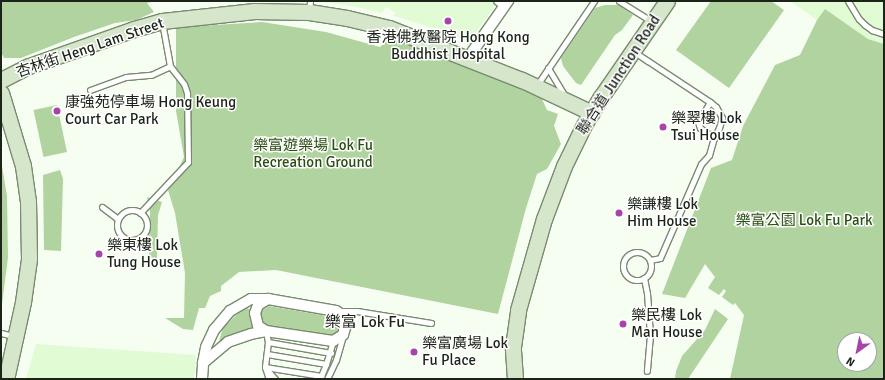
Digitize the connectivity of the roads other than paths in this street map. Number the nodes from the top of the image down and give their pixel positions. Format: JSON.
{"nodes":[{"id":1,"x":594,"y":1,"type":"edge"},
{"id":2,"x":619,"y":1,"type":"edge"},
{"id":3,"x":667,"y":1,"type":"edge"},
{"id":4,"x":848,"y":1,"type":"edge"},
{"id":5,"x":502,"y":3,"type":"edge"},
{"id":6,"x":309,"y":6,"type":"edge"},
{"id":7,"x":162,"y":22,"type":"junction"},
{"id":8,"x":652,"y":22,"type":"junction"},
{"id":9,"x":884,"y":34,"type":"edge"},
{"id":10,"x":632,"y":51,"type":"junction"},
{"id":11,"x":468,"y":58,"type":"junction"},
{"id":12,"x":170,"y":66,"type":"junction"},
{"id":13,"x":548,"y":68,"type":"junction"},
{"id":14,"x":1,"y":80,"type":"edge"},
{"id":15,"x":536,"y":86,"type":"junction"},
{"id":16,"x":90,"y":90,"type":"dead end"},
{"id":17,"x":1,"y":93,"type":"edge"},
{"id":18,"x":568,"y":101,"type":"junction"},
{"id":19,"x":710,"y":102,"type":"junction"},
{"id":20,"x":592,"y":113,"type":"junction"},
{"id":21,"x":714,"y":138,"type":"junction"},
{"id":22,"x":102,"y":207,"type":"dead end"},
{"id":23,"x":140,"y":213,"type":"junction"},
{"id":24,"x":118,"y":219,"type":"junction"},
{"id":25,"x":650,"y":260,"type":"junction"},
{"id":26,"x":644,"y":278,"type":"junction"},
{"id":27,"x":268,"y":299,"type":"junction"},
{"id":28,"x":336,"y":311,"type":"junction"},
{"id":29,"x":431,"y":323,"type":"dead end"},
{"id":30,"x":266,"y":331,"type":"junction"},
{"id":31,"x":1,"y":333,"type":"edge"},
{"id":32,"x":343,"y":335,"type":"junction"},
{"id":33,"x":16,"y":337,"type":"junction"},
{"id":34,"x":333,"y":341,"type":"junction"},
{"id":35,"x":268,"y":342,"type":"junction"},
{"id":36,"x":331,"y":353,"type":"junction"},
{"id":37,"x":266,"y":354,"type":"junction"},
{"id":38,"x":203,"y":363,"type":"junction"},
{"id":39,"x":326,"y":364,"type":"junction"},
{"id":40,"x":265,"y":367,"type":"junction"},
{"id":41,"x":647,"y":371,"type":"dead end"},
{"id":42,"x":319,"y":378,"type":"edge"},
{"id":43,"x":6,"y":379,"type":"edge"},
{"id":44,"x":202,"y":379,"type":"edge"},
{"id":45,"x":269,"y":379,"type":"edge"},
{"id":46,"x":275,"y":379,"type":"edge"},
{"id":47,"x":327,"y":379,"type":"edge"},
{"id":48,"x":516,"y":379,"type":"edge"}],
"edges":[{"from":1,"to":13,"type":"lane"},
{"from":2,"to":8,"type":"lane"},
{"from":3,"to":8,"type":"main road","name":"聯合道 Junction Road"},
{"from":4,"to":9,"type":"lane"},
{"from":5,"to":11,"type":"street"},
{"from":6,"to":7,"type":"main road","name":"杏林街 Heng Lam Street"},
{"from":6,"to":11,"type":"main road","name":"杏林街 Heng Lam Street"},
{"from":7,"to":12,"type":"lane"},
{"from":7,"to":14,"type":"main road","name":"杏林街 Heng Lam Street"},
{"from":8,"to":10,"type":"main road","name":"聯合道 Junction Road"},
{"from":10,"to":19,"type":"lane"},
{"from":10,"to":20,"type":"main road","name":"聯合道 Junction Road"},
{"from":11,"to":15,"type":"main road","name":"杏林街 Heng Lam Street"},
{"from":12,"to":16,"type":"lane"},
{"from":12,"to":23,"type":"lane"},
{"from":13,"to":15,"type":"lane"},
{"from":13,"to":18,"type":"lane"},
{"from":15,"to":18,"type":"main road","name":"杏林街 Heng Lam Street"},
{"from":17,"to":33,"type":"main road"},
{"from":18,"to":20,"type":"main road","name":"杏林街 Heng Lam Street"},
{"from":19,"to":21,"type":"lane"},
{"from":19,"to":21,"type":"lane"},
{"from":20,"to":48,"type":"main road","name":"聯合道 Junction Road"},
{"from":21,"to":25,"type":"lane"},
{"from":22,"to":24,"type":"lane"},
{"from":23,"to":24,"type":"lane"},
{"from":23,"to":24,"type":"lane"},
{"from":25,"to":26,"type":"lane"},
{"from":25,"to":26,"type":"lane"},
{"from":26,"to":41,"type":"lane"},
{"from":27,"to":28,"type":"street"},
{"from":27,"to":30,"type":"street"},
{"from":27,"to":38,"type":"street"},
{"from":28,"to":29,"type":"lane"},
{"from":28,"to":32,"type":"street"},
{"from":30,"to":34,"type":"street"},
{"from":30,"to":35,"type":"lane"},
{"from":30,"to":38,"type":"street"},
{"from":31,"to":33,"type":"lane"},
{"from":32,"to":34,"type":"street"},
{"from":32,"to":47,"type":"lane"},
{"from":33,"to":43,"type":"main road"},
{"from":34,"to":36,"type":"lane"},
{"from":35,"to":36,"type":"lane"},
{"from":35,"to":37,"type":"lane"},
{"from":36,"to":39,"type":"lane"},
{"from":37,"to":39,"type":"lane"},
{"from":37,"to":40,"type":"lane"},
{"from":38,"to":44,"type":"street"},
{"from":39,"to":42,"type":"lane"},
{"from":40,"to":42,"type":"lane"},
{"from":40,"to":45,"type":"lane"},
{"from":40,"to":46,"type":"lane"}]}
